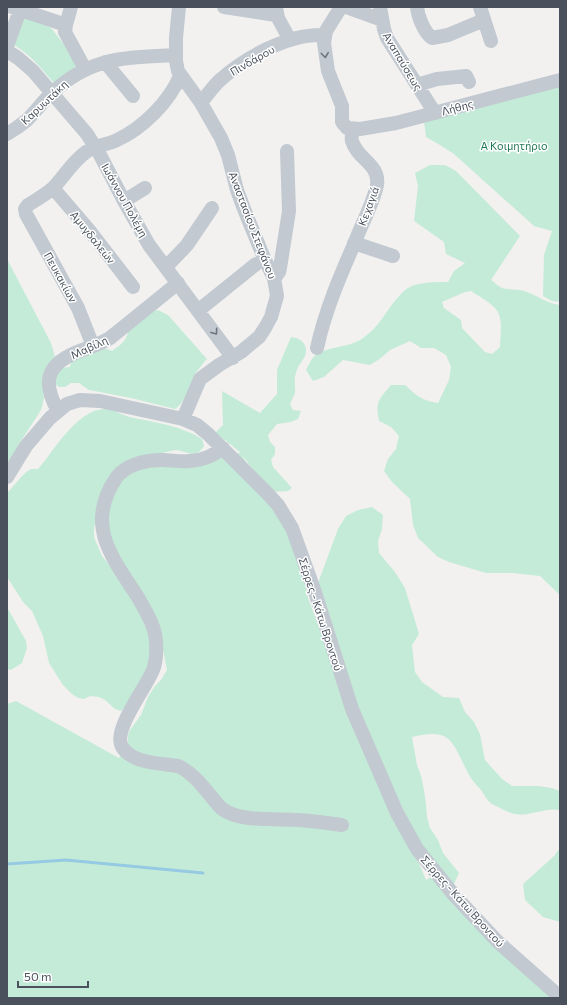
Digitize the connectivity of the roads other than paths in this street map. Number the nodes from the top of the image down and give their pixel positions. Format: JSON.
{"nodes":[{"id":1,"x":72,"y":7,"type":"edge"},
{"id":2,"x":179,"y":7,"type":"edge"},
{"id":3,"x":224,"y":7,"type":"edge"},
{"id":4,"x":341,"y":7,"type":"edge"},
{"id":5,"x":346,"y":7,"type":"edge"},
{"id":6,"x":417,"y":7,"type":"edge"},
{"id":7,"x":16,"y":8,"type":"edge"},
{"id":8,"x":276,"y":11,"type":"edge"},
{"id":9,"x":43,"y":12,"type":"edge"},
{"id":10,"x":381,"y":14,"type":"edge"},
{"id":11,"x":482,"y":14,"type":"edge"},
{"id":12,"x":66,"y":25,"type":"junction"},
{"id":13,"x":324,"y":35,"type":"junction"},
{"id":14,"x":290,"y":40,"type":"junction"},
{"id":15,"x":491,"y":41,"type":"dead end"},
{"id":16,"x":7,"y":46,"type":"edge"},
{"id":17,"x":7,"y":51,"type":"edge"},
{"id":18,"x":176,"y":55,"type":"junction"},
{"id":19,"x":105,"y":62,"type":"junction"},
{"id":20,"x":86,"y":69,"type":"junction"},
{"id":21,"x":180,"y":76,"type":"junction"},
{"id":22,"x":560,"y":80,"type":"edge"},
{"id":23,"x":469,"y":82,"type":"dead end"},
{"id":24,"x":417,"y":85,"type":"junction"},
{"id":25,"x":52,"y":93,"type":"junction"},
{"id":26,"x":133,"y":96,"type":"dead end"},
{"id":27,"x":201,"y":102,"type":"junction"},
{"id":28,"x":435,"y":113,"type":"junction"},
{"id":29,"x":353,"y":129,"type":"junction"},
{"id":30,"x":7,"y":134,"type":"edge"},
{"id":31,"x":95,"y":147,"type":"junction"},
{"id":32,"x":287,"y":151,"type":"dead end"},
{"id":33,"x":53,"y":188,"type":"junction"},
{"id":34,"x":145,"y":188,"type":"dead end"},
{"id":35,"x":124,"y":201,"type":"junction"},
{"id":36,"x":212,"y":208,"type":"dead end"},
{"id":37,"x":354,"y":243,"type":"junction"},
{"id":38,"x":394,"y":256,"type":"dead end"},
{"id":39,"x":256,"y":264,"type":"dead end"},
{"id":40,"x":166,"y":267,"type":"junction"},
{"id":41,"x":274,"y":279,"type":"junction"},
{"id":42,"x":178,"y":283,"type":"junction"},
{"id":43,"x":133,"y":287,"type":"dead end"},
{"id":44,"x":199,"y":310,"type":"junction"},
{"id":45,"x":94,"y":346,"type":"junction"},
{"id":46,"x":317,"y":348,"type":"dead end"},
{"id":47,"x":233,"y":358,"type":"junction"},
{"id":48,"x":58,"y":411,"type":"junction"},
{"id":49,"x":183,"y":419,"type":"junction"},
{"id":50,"x":223,"y":448,"type":"junction"},
{"id":51,"x":7,"y":477,"type":"edge"},
{"id":52,"x":342,"y":825,"type":"dead end"},
{"id":53,"x":560,"y":997,"type":"edge"}],
"edges":[{"from":1,"to":12,"type":"street"},
{"from":2,"to":18,"type":"street","name":"Αναστασίου Στεφάνου"},
{"from":3,"to":8,"type":"street"},
{"from":4,"to":13,"type":"street"},
{"from":5,"to":10,"type":"street"},
{"from":6,"to":11,"type":"street"},
{"from":7,"to":9,"type":"street"},
{"from":7,"to":16,"type":"street"},
{"from":8,"to":14,"type":"street"},
{"from":9,"to":12,"type":"street"},
{"from":10,"to":24,"type":"street","name":"Αναπαύσεως"},
{"from":11,"to":15,"type":"street"},
{"from":12,"to":20,"type":"street"},
{"from":13,"to":14,"type":"street","name":"Πινδάρου"},
{"from":13,"to":29,"type":"street","one_way":true},
{"from":14,"to":27,"type":"street","name":"Πινδάρου"},
{"from":17,"to":25,"type":"street","name":"Ιωάννου Πολέμη"},
{"from":18,"to":19,"type":"street","name":"Καρυωτάκη"},
{"from":18,"to":21,"type":"street","name":"Αναστασίου Στεφάνου"},
{"from":19,"to":20,"type":"street","name":"Καρυωτάκη"},
{"from":19,"to":26,"type":"street"},
{"from":20,"to":25,"type":"street","name":"Καρυωτάκη"},
{"from":21,"to":27,"type":"street","name":"Αναστασίου Στεφάνου"},
{"from":21,"to":31,"type":"street"},
{"from":22,"to":28,"type":"street","name":"Λήθης"},
{"from":23,"to":24,"type":"street"},
{"from":24,"to":28,"type":"street","name":"Αναπαύσεως"},
{"from":25,"to":30,"type":"street","name":"Καρυωτάκη"},
{"from":25,"to":31,"type":"street","name":"Ιωάννου Πολέμη"},
{"from":27,"to":41,"type":"street","name":"Αναστασίου Στεφάνου"},
{"from":28,"to":29,"type":"street","name":"Λήθης"},
{"from":29,"to":37,"type":"street","name":"Κεχαγιά"},
{"from":31,"to":33,"type":"street"},
{"from":31,"to":35,"type":"street","name":"Ιωάννου Πολέμη"},
{"from":32,"to":41,"type":"street"},
{"from":33,"to":43,"type":"street","name":"Αμυγδαλεών"},
{"from":33,"to":45,"type":"street","name":"Πευκακίων"},
{"from":34,"to":35,"type":"street"},
{"from":35,"to":40,"type":"street","name":"Ιωάννου Πολέμη"},
{"from":36,"to":40,"type":"street"},
{"from":37,"to":38,"type":"street"},
{"from":37,"to":46,"type":"street","name":"Κεχαγιά"},
{"from":39,"to":44,"type":"street"},
{"from":40,"to":42,"type":"street","name":"Ιωάννου Πολέμη"},
{"from":41,"to":47,"type":"street","name":"Αναστασίου Στεφάνου"},
{"from":42,"to":44,"type":"street","name":"Ιωάννου Πολέμη"},
{"from":42,"to":45,"type":"street","name":"Μαβίλη"},
{"from":44,"to":47,"type":"street","name":"Ιωάννου Πολέμη","one_way":true},
{"from":45,"to":48,"type":"street","name":"Μαβίλη"},
{"from":47,"to":49,"type":"street","name":"Αναστασίου Στεφάνου"},
{"from":48,"to":49,"type":"street","name":"Σέρρες - Κάτω Βροντού"},
{"from":48,"to":51,"type":"street","name":"Σέρρες - Κάτω Βροντού"},
{"from":49,"to":50,"type":"street","name":"Σέρρες - Κάτω Βροντού"},
{"from":50,"to":52,"type":"street"},
{"from":50,"to":53,"type":"street","name":"Σέρρες - Κάτω Βροντού"}]}
